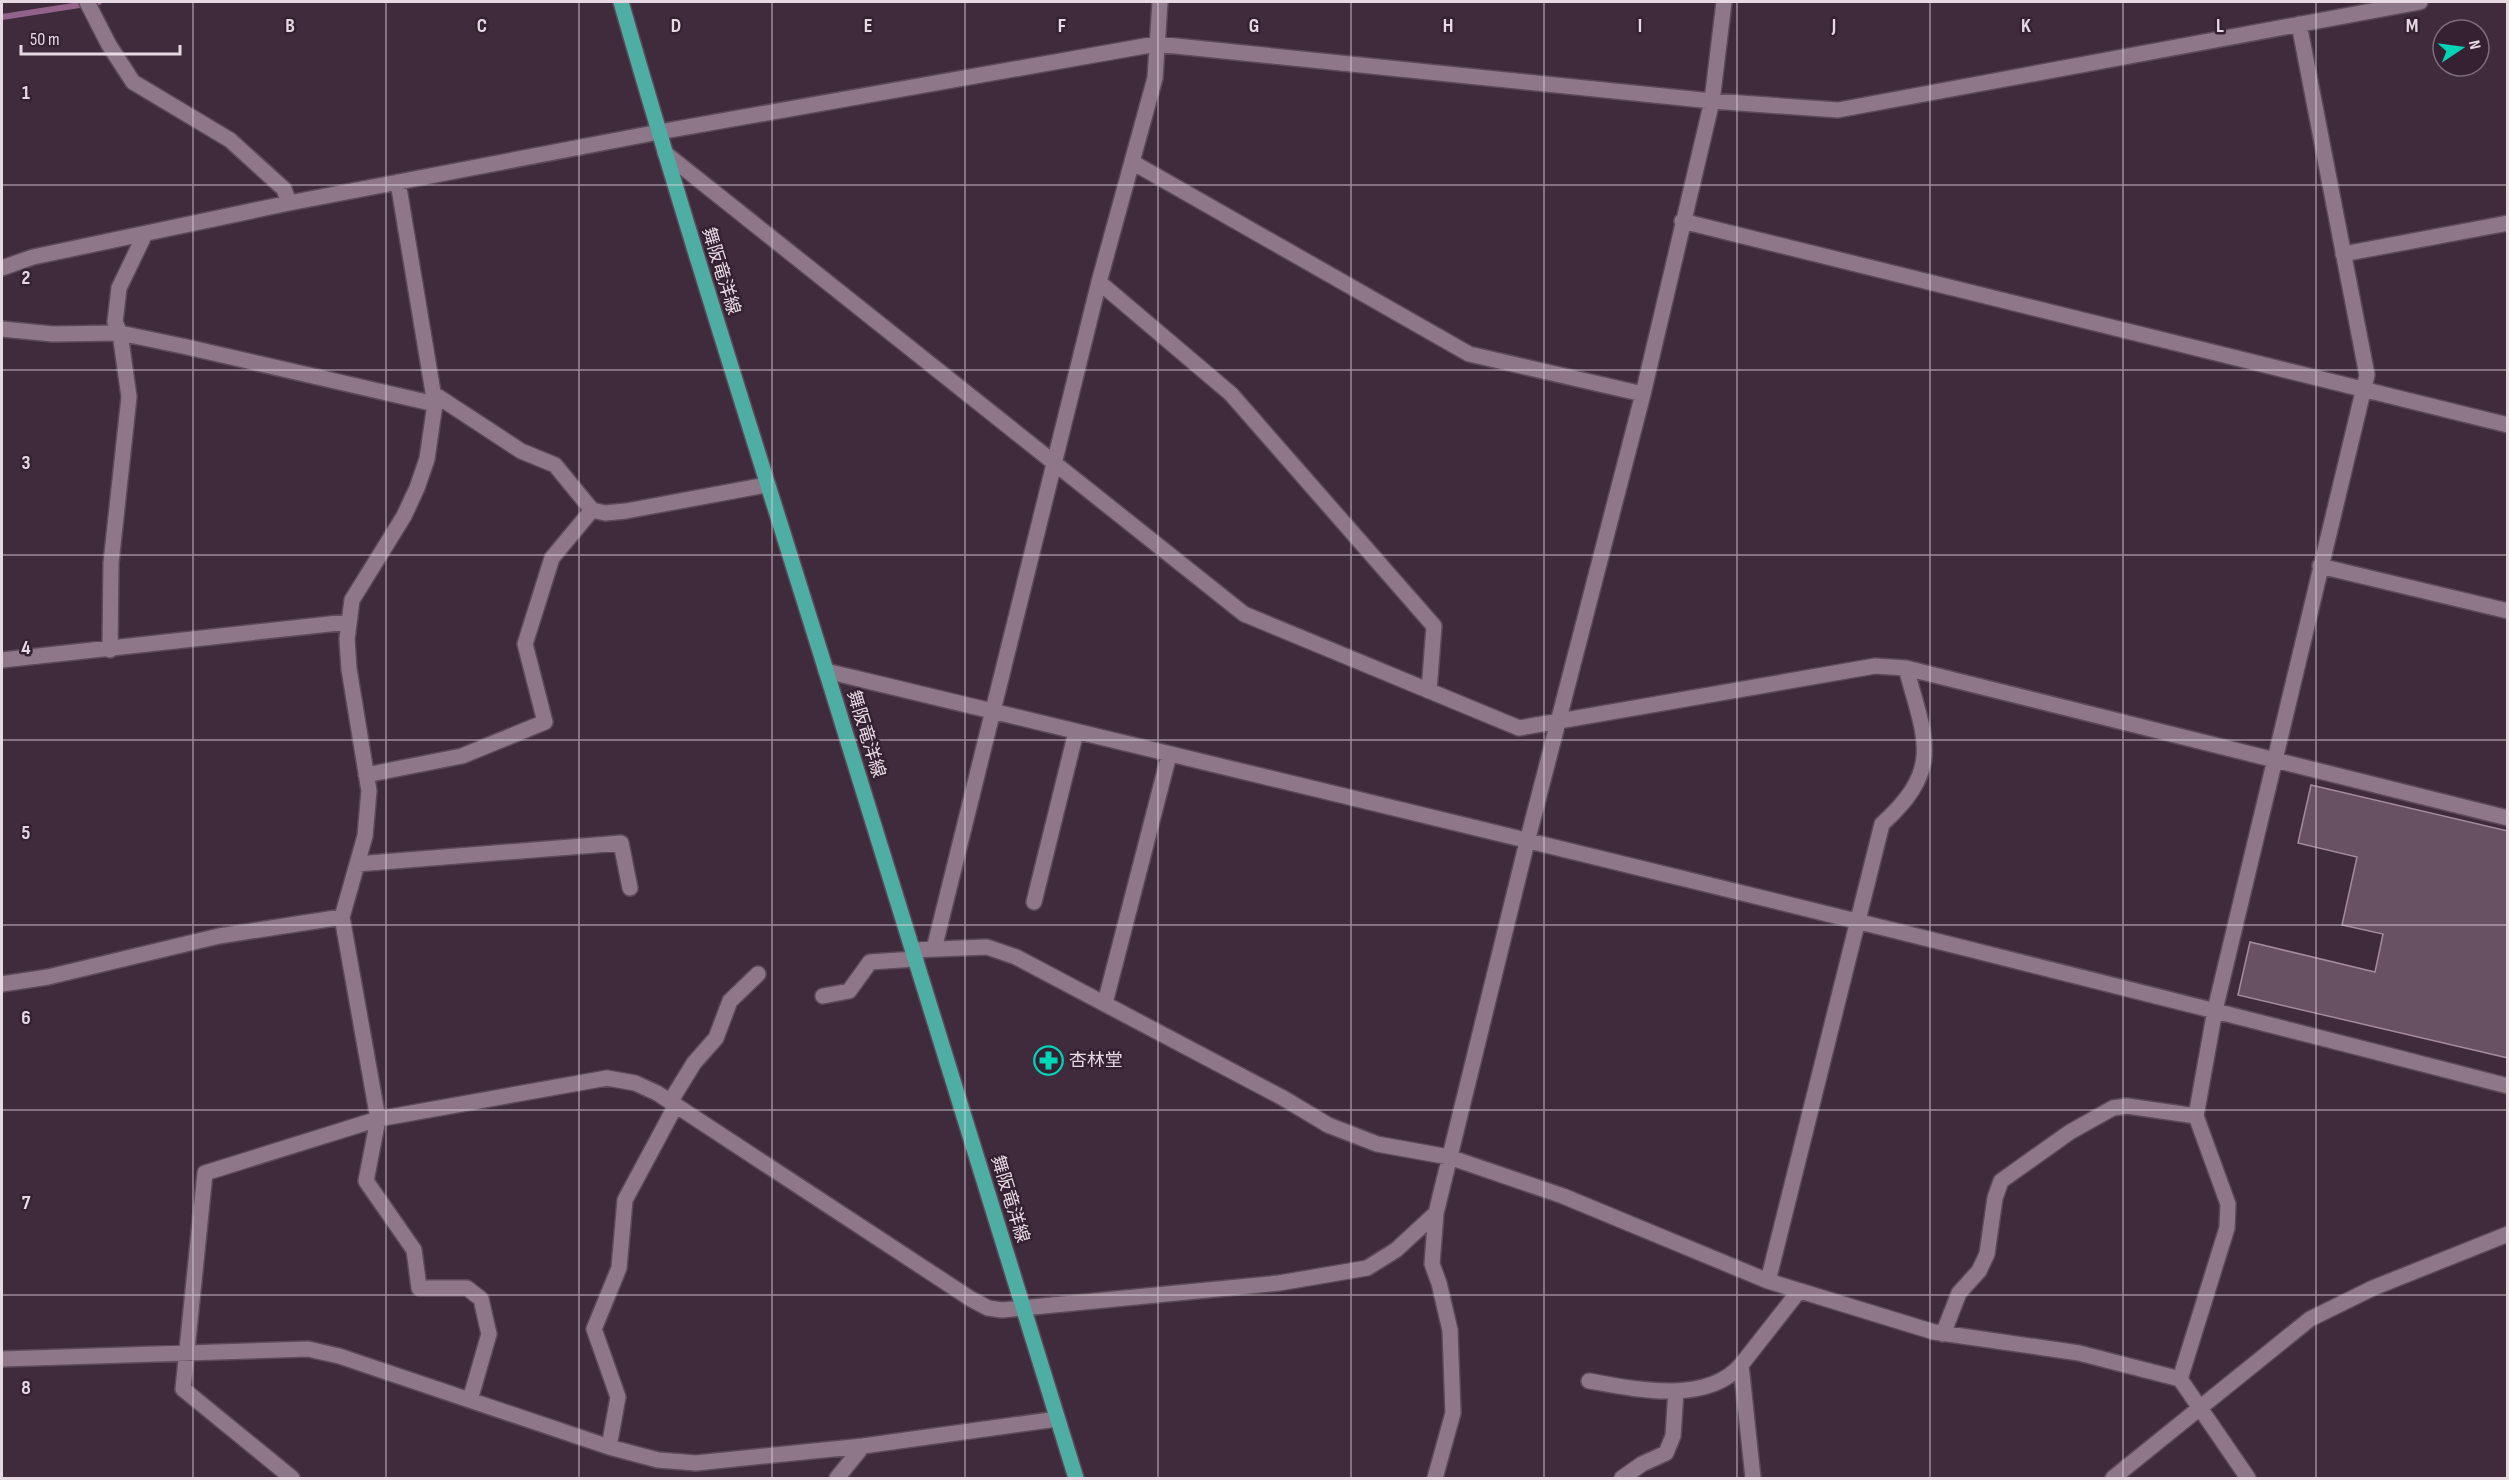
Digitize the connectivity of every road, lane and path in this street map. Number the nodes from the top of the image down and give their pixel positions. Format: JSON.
{"nodes":[{"id":1,"x":87,"y":2,"type":"edge"},
{"id":2,"x":621,"y":2,"type":"edge"},
{"id":3,"x":1161,"y":2,"type":"edge"},
{"id":4,"x":1724,"y":2,"type":"edge"},
{"id":5,"x":2420,"y":2,"type":"edge"},
{"id":6,"x":2299,"y":24,"type":"junction"},
{"id":7,"x":1156,"y":44,"type":"junction"},
{"id":8,"x":1712,"y":100,"type":"junction"},
{"id":9,"x":659,"y":132,"type":"junction"},
{"id":10,"x":665,"y":153,"type":"junction"},
{"id":11,"x":1132,"y":162,"type":"junction"},
{"id":12,"x":398,"y":182,"type":"junction"},
{"id":13,"x":289,"y":203,"type":"junction"},
{"id":14,"x":1682,"y":221,"type":"junction"},
{"id":15,"x":2508,"y":223,"type":"edge"},
{"id":16,"x":145,"y":234,"type":"junction"},
{"id":17,"x":2343,"y":254,"type":"junction"},
{"id":18,"x":2,"y":268,"type":"edge"},
{"id":19,"x":1099,"y":282,"type":"junction"},
{"id":20,"x":2,"y":329,"type":"edge"},
{"id":21,"x":120,"y":333,"type":"junction"},
{"id":22,"x":2362,"y":391,"type":"junction"},
{"id":23,"x":1643,"y":394,"type":"junction"},
{"id":24,"x":435,"y":399,"type":"junction"},
{"id":25,"x":2508,"y":426,"type":"edge"},
{"id":26,"x":1055,"y":463,"type":"junction"},
{"id":27,"x":766,"y":485,"type":"junction"},
{"id":28,"x":592,"y":510,"type":"junction"},
{"id":29,"x":2320,"y":566,"type":"junction"},
{"id":30,"x":2508,"y":611,"type":"edge"},
{"id":31,"x":348,"y":622,"type":"junction"},
{"id":32,"x":110,"y":650,"type":"junction"},
{"id":33,"x":2,"y":660,"type":"edge"},
{"id":34,"x":1906,"y":668,"type":"junction"},
{"id":35,"x":826,"y":671,"type":"junction"},
{"id":36,"x":1429,"y":691,"type":"junction"},
{"id":37,"x":994,"y":711,"type":"junction"},
{"id":38,"x":1559,"y":719,"type":"junction"},
{"id":39,"x":1076,"y":732,"type":"junction"},
{"id":40,"x":1169,"y":754,"type":"junction"},
{"id":41,"x":2274,"y":760,"type":"junction"},
{"id":42,"x":366,"y":775,"type":"junction"},
{"id":43,"x":2508,"y":818,"type":"edge"},
{"id":44,"x":1527,"y":842,"type":"junction"},
{"id":45,"x":357,"y":864,"type":"junction"},
{"id":46,"x":630,"y":888,"type":"dead end"},
{"id":47,"x":1035,"y":902,"type":"dead end"},
{"id":48,"x":342,"y":917,"type":"junction"},
{"id":49,"x":1858,"y":922,"type":"junction"},
{"id":50,"x":934,"y":949,"type":"junction"},
{"id":51,"x":914,"y":954,"type":"junction"},
{"id":52,"x":759,"y":974,"type":"dead end"},
{"id":53,"x":2,"y":984,"type":"edge"},
{"id":54,"x":823,"y":996,"type":"dead end"},
{"id":55,"x":1105,"y":1003,"type":"junction"},
{"id":56,"x":2215,"y":1010,"type":"junction"},
{"id":57,"x":2508,"y":1086,"type":"edge"},
{"id":58,"x":673,"y":1103,"type":"junction"},
{"id":59,"x":2196,"y":1116,"type":"junction"},
{"id":60,"x":378,"y":1119,"type":"junction"},
{"id":61,"x":1449,"y":1157,"type":"junction"},
{"id":62,"x":1436,"y":1213,"type":"junction"},
{"id":63,"x":2508,"y":1234,"type":"edge"},
{"id":64,"x":1768,"y":1281,"type":"junction"},
{"id":65,"x":1799,"y":1291,"type":"junction"},
{"id":66,"x":1024,"y":1307,"type":"junction"},
{"id":67,"x":1943,"y":1334,"type":"junction"},
{"id":68,"x":187,"y":1353,"type":"junction"},
{"id":69,"x":2,"y":1359,"type":"edge"},
{"id":70,"x":1741,"y":1365,"type":"junction"},
{"id":71,"x":2180,"y":1379,"type":"junction"},
{"id":72,"x":1589,"y":1381,"type":"dead end"},
{"id":73,"x":1676,"y":1391,"type":"junction"},
{"id":74,"x":470,"y":1401,"type":"junction"},
{"id":75,"x":2200,"y":1408,"type":"junction"},
{"id":76,"x":1057,"y":1419,"type":"junction"},
{"id":77,"x":863,"y":1446,"type":"junction"},
{"id":78,"x":609,"y":1447,"type":"junction"},
{"id":79,"x":292,"y":1479,"type":"edge"},
{"id":80,"x":837,"y":1479,"type":"edge"},
{"id":81,"x":1076,"y":1479,"type":"edge"},
{"id":82,"x":1435,"y":1479,"type":"edge"},
{"id":83,"x":1622,"y":1479,"type":"edge"},
{"id":84,"x":1753,"y":1479,"type":"edge"},
{"id":85,"x":2113,"y":1479,"type":"edge"},
{"id":86,"x":2248,"y":1479,"type":"edge"}],
"edges":[{"from":1,"to":13,"type":"street"},
{"from":2,"to":9,"type":"main road","name":"舞阪竜洋線"},
{"from":3,"to":7,"type":"street"},
{"from":4,"to":8,"type":"street"},
{"from":5,"to":6,"type":"street"},
{"from":6,"to":8,"type":"street"},
{"from":6,"to":17,"type":"street"},
{"from":7,"to":8,"type":"street"},
{"from":7,"to":9,"type":"street"},
{"from":7,"to":11,"type":"street"},
{"from":8,"to":14,"type":"street"},
{"from":9,"to":10,"type":"main road","name":"舞阪竜洋線"},
{"from":9,"to":12,"type":"street"},
{"from":10,"to":26,"type":"street"},
{"from":10,"to":27,"type":"main road","name":"舞阪竜洋線"},
{"from":11,"to":19,"type":"street"},
{"from":11,"to":23,"type":"street"},
{"from":12,"to":13,"type":"street"},
{"from":12,"to":24,"type":"street"},
{"from":13,"to":16,"type":"street"},
{"from":14,"to":22,"type":"street"},
{"from":14,"to":23,"type":"street"},
{"from":15,"to":17,"type":"street"},
{"from":16,"to":18,"type":"street"},
{"from":16,"to":21,"type":"street"},
{"from":17,"to":22,"type":"street"},
{"from":19,"to":26,"type":"street"},
{"from":19,"to":36,"type":"street"},
{"from":20,"to":21,"type":"street"},
{"from":21,"to":24,"type":"street"},
{"from":21,"to":32,"type":"street"},
{"from":22,"to":25,"type":"street"},
{"from":22,"to":29,"type":"street"},
{"from":23,"to":38,"type":"street"},
{"from":24,"to":28,"type":"street"},
{"from":24,"to":31,"type":"street"},
{"from":26,"to":36,"type":"street"},
{"from":26,"to":37,"type":"street"},
{"from":27,"to":28,"type":"street"},
{"from":27,"to":35,"type":"main road","name":"舞阪竜洋線"},
{"from":28,"to":42,"type":"street"},
{"from":29,"to":30,"type":"street"},
{"from":29,"to":41,"type":"street"},
{"from":31,"to":32,"type":"street"},
{"from":31,"to":42,"type":"street"},
{"from":32,"to":33,"type":"street"},
{"from":34,"to":38,"type":"street"},
{"from":34,"to":41,"type":"street"},
{"from":34,"to":49,"type":"street"},
{"from":35,"to":37,"type":"street"},
{"from":35,"to":51,"type":"main road","name":"舞阪竜洋線"},
{"from":36,"to":38,"type":"street"},
{"from":37,"to":39,"type":"street"},
{"from":37,"to":50,"type":"street"},
{"from":38,"to":44,"type":"street"},
{"from":39,"to":40,"type":"street"},
{"from":39,"to":47,"type":"street"},
{"from":40,"to":44,"type":"street"},
{"from":40,"to":55,"type":"street"},
{"from":41,"to":43,"type":"street"},
{"from":41,"to":56,"type":"street"},
{"from":42,"to":45,"type":"street"},
{"from":44,"to":49,"type":"street"},
{"from":44,"to":61,"type":"street"},
{"from":45,"to":46,"type":"street"},
{"from":45,"to":48,"type":"street"},
{"from":48,"to":53,"type":"street"},
{"from":48,"to":60,"type":"street"},
{"from":49,"to":56,"type":"street"},
{"from":49,"to":64,"type":"street"},
{"from":50,"to":51,"type":"street"},
{"from":50,"to":55,"type":"street"},
{"from":51,"to":54,"type":"street"},
{"from":51,"to":66,"type":"main road","name":"舞阪竜洋線"},
{"from":52,"to":58,"type":"street"},
{"from":55,"to":61,"type":"street"},
{"from":56,"to":57,"type":"street"},
{"from":56,"to":59,"type":"street"},
{"from":58,"to":60,"type":"street"},
{"from":58,"to":66,"type":"street"},
{"from":58,"to":78,"type":"street"},
{"from":59,"to":67,"type":"street"},
{"from":59,"to":71,"type":"street"},
{"from":60,"to":68,"type":"street"},
{"from":60,"to":74,"type":"street"},
{"from":61,"to":62,"type":"street"},
{"from":61,"to":64,"type":"street"},
{"from":62,"to":66,"type":"street"},
{"from":62,"to":82,"type":"street"},
{"from":63,"to":75,"type":"street"},
{"from":64,"to":65,"type":"street"},
{"from":65,"to":67,"type":"street"},
{"from":65,"to":70,"type":"street"},
{"from":66,"to":76,"type":"main road","name":"舞阪竜洋線"},
{"from":67,"to":71,"type":"street"},
{"from":68,"to":69,"type":"street"},
{"from":68,"to":74,"type":"street"},
{"from":68,"to":79,"type":"street"},
{"from":70,"to":73,"type":"street"},
{"from":70,"to":84,"type":"street"},
{"from":71,"to":75,"type":"street"},
{"from":72,"to":73,"type":"street"},
{"from":73,"to":83,"type":"street"},
{"from":74,"to":78,"type":"street"},
{"from":75,"to":85,"type":"street"},
{"from":75,"to":86,"type":"street"},
{"from":76,"to":77,"type":"street"},
{"from":76,"to":81,"type":"main road","name":"舞阪竜洋線"},
{"from":77,"to":78,"type":"street"},
{"from":77,"to":80,"type":"street"}]}
